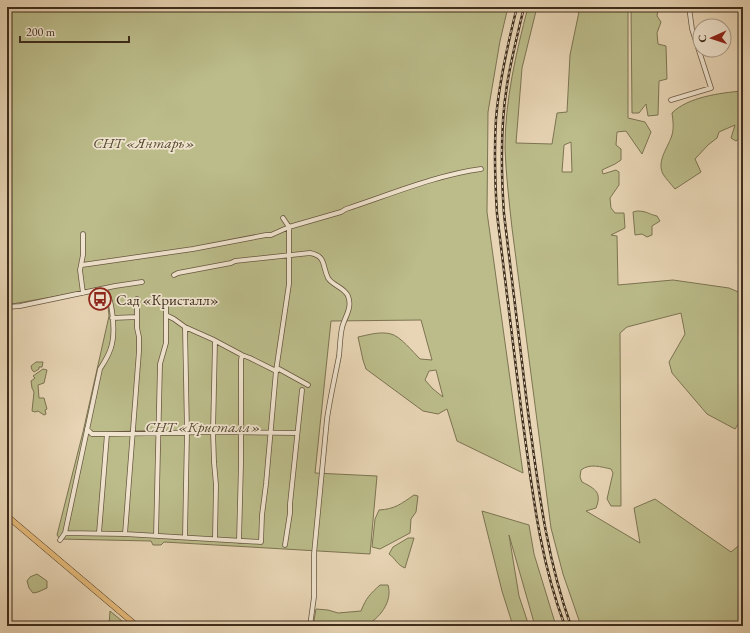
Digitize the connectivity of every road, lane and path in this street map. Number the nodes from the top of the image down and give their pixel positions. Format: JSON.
{"nodes":[{"id":1,"x":667,"y":7,"type":"edge"},
{"id":2,"x":690,"y":7,"type":"edge"},
{"id":3,"x":740,"y":7,"type":"edge"},
{"id":4,"x":743,"y":16,"type":"edge"},
{"id":5,"x":671,"y":100,"type":"dead end"},
{"id":6,"x":481,"y":169,"type":"dead end"},
{"id":7,"x":283,"y":218,"type":"dead end"},
{"id":8,"x":289,"y":227,"type":"junction"},
{"id":9,"x":83,"y":234,"type":"dead end"},
{"id":10,"x":290,"y":255,"type":"junction"},
{"id":11,"x":82,"y":265,"type":"junction"},
{"id":12,"x":174,"y":275,"type":"dead end"},
{"id":13,"x":142,"y":282,"type":"dead end"},
{"id":14,"x":104,"y":289,"type":"junction"},
{"id":15,"x":83,"y":293,"type":"junction"},
{"id":16,"x":137,"y":299,"type":"dead end"},
{"id":17,"x":166,"y":304,"type":"dead end"},
{"id":18,"x":7,"y":306,"type":"edge"},
{"id":19,"x":166,"y":315,"type":"junction"},
{"id":20,"x":137,"y":317,"type":"junction"},
{"id":21,"x":112,"y":318,"type":"junction"},
{"id":22,"x":185,"y":327,"type":"junction"},
{"id":23,"x":215,"y":341,"type":"junction"},
{"id":24,"x":242,"y":355,"type":"junction"},
{"id":25,"x":276,"y":371,"type":"junction"},
{"id":26,"x":308,"y":385,"type":"dead end"},
{"id":27,"x":302,"y":390,"type":"dead end"},
{"id":28,"x":87,"y":429,"type":"junction"},
{"id":29,"x":271,"y":431,"type":"junction"},
{"id":30,"x":159,"y":432,"type":"junction"},
{"id":31,"x":187,"y":432,"type":"junction"},
{"id":32,"x":213,"y":432,"type":"junction"},
{"id":33,"x":241,"y":432,"type":"junction"},
{"id":34,"x":133,"y":433,"type":"junction"},
{"id":35,"x":297,"y":433,"type":"junction"},
{"id":36,"x":107,"y":434,"type":"junction"},
{"id":37,"x":7,"y":516,"type":"edge"},
{"id":38,"x":65,"y":533,"type":"junction"},
{"id":39,"x":98,"y":534,"type":"junction"},
{"id":40,"x":125,"y":534,"type":"junction"},
{"id":41,"x":156,"y":536,"type":"junction"},
{"id":42,"x":186,"y":537,"type":"junction"},
{"id":43,"x":215,"y":539,"type":"junction"},
{"id":44,"x":60,"y":540,"type":"dead end"},
{"id":45,"x":239,"y":541,"type":"junction"},
{"id":46,"x":285,"y":545,"type":"dead end"},
{"id":47,"x":137,"y":626,"type":"edge"},
{"id":48,"x":310,"y":626,"type":"edge"}],
"edges":[{"from":1,"to":2,"type":"street"},
{"from":2,"to":5,"type":"street"},
{"from":3,"to":4,"type":"street"},
{"from":6,"to":8,"type":"street"},
{"from":7,"to":8,"type":"street"},
{"from":8,"to":10,"type":"street"},
{"from":8,"to":11,"type":"street"},
{"from":9,"to":11,"type":"street"},
{"from":10,"to":12,"type":"street"},
{"from":10,"to":25,"type":"street"},
{"from":10,"to":48,"type":"street"},
{"from":11,"to":15,"type":"street"},
{"from":13,"to":14,"type":"street"},
{"from":14,"to":15,"type":"street"},
{"from":14,"to":21,"type":"street"},
{"from":15,"to":18,"type":"street"},
{"from":16,"to":20,"type":"street"},
{"from":17,"to":19,"type":"street"},
{"from":19,"to":22,"type":"street"},
{"from":19,"to":30,"type":"street"},
{"from":20,"to":21,"type":"street"},
{"from":20,"to":34,"type":"street"},
{"from":21,"to":28,"type":"street"},
{"from":22,"to":23,"type":"street"},
{"from":22,"to":31,"type":"street"},
{"from":23,"to":24,"type":"street"},
{"from":23,"to":32,"type":"street"},
{"from":24,"to":25,"type":"street"},
{"from":24,"to":33,"type":"street"},
{"from":25,"to":26,"type":"street"},
{"from":25,"to":29,"type":"street"},
{"from":27,"to":35,"type":"street"},
{"from":28,"to":36,"type":"street"},
{"from":28,"to":38,"type":"street"},
{"from":29,"to":33,"type":"street"},
{"from":29,"to":35,"type":"street"},
{"from":29,"to":45,"type":"street"},
{"from":30,"to":31,"type":"street"},
{"from":30,"to":34,"type":"street"},
{"from":30,"to":41,"type":"street"},
{"from":31,"to":32,"type":"street"},
{"from":31,"to":42,"type":"street"},
{"from":32,"to":33,"type":"street"},
{"from":32,"to":43,"type":"street"},
{"from":33,"to":45,"type":"street"},
{"from":34,"to":36,"type":"street"},
{"from":34,"to":40,"type":"street"},
{"from":35,"to":46,"type":"street"},
{"from":36,"to":39,"type":"street"},
{"from":37,"to":47,"type":"main road"},
{"from":38,"to":39,"type":"street"},
{"from":38,"to":44,"type":"street"},
{"from":39,"to":40,"type":"street"},
{"from":40,"to":41,"type":"street"},
{"from":41,"to":42,"type":"street"},
{"from":42,"to":43,"type":"street"},
{"from":43,"to":45,"type":"street"}]}
